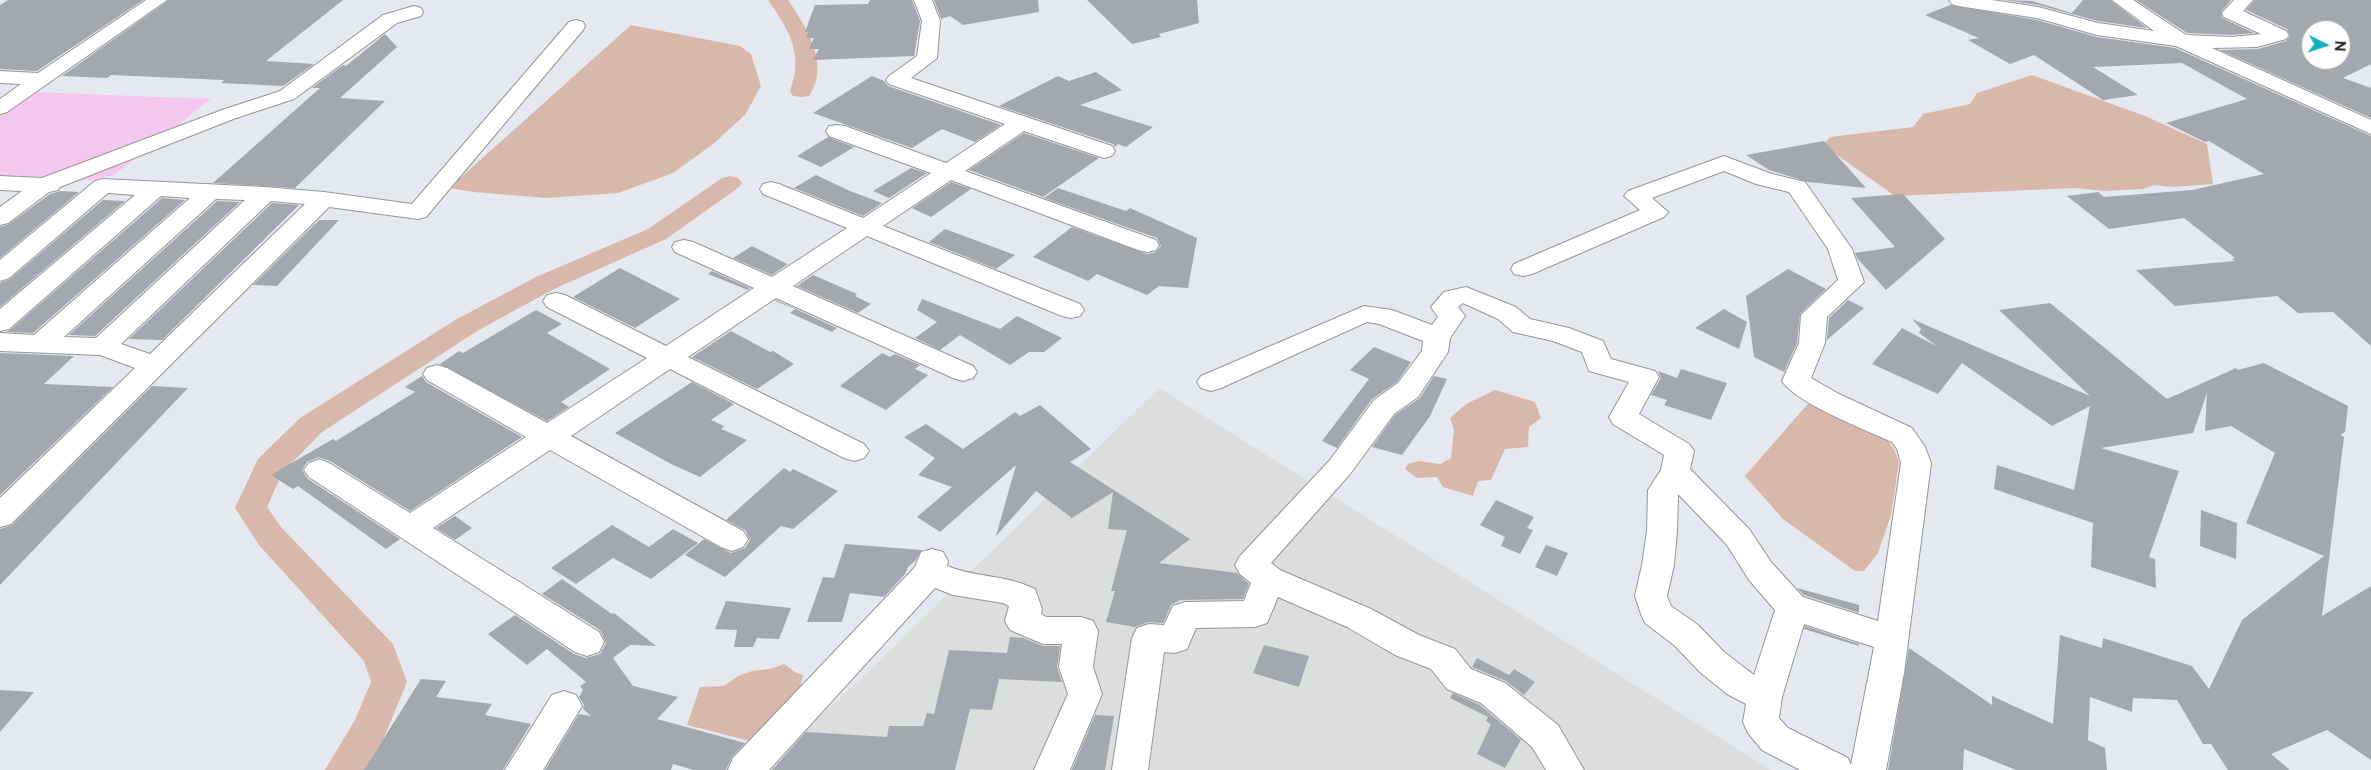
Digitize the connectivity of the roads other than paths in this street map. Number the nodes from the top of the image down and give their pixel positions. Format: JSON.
{"nodes":[{"id":1,"x":158,"y":0,"type":"edge"},
{"id":2,"x":923,"y":0,"type":"edge"},
{"id":3,"x":1958,"y":0,"type":"edge"},
{"id":4,"x":2121,"y":0,"type":"edge"},
{"id":5,"x":2244,"y":0,"type":"edge"},
{"id":6,"x":414,"y":12,"type":"dead end"},
{"id":7,"x":576,"y":26,"type":"dead end"},
{"id":8,"x":2181,"y":41,"type":"junction"},
{"id":9,"x":0,"y":78,"type":"edge"},
{"id":10,"x":44,"y":79,"type":"junction"},
{"id":11,"x":0,"y":108,"type":"edge"},
{"id":12,"x":1022,"y":123,"type":"junction"},
{"id":13,"x":2371,"y":128,"type":"edge"},
{"id":14,"x":837,"y":130,"type":"dead end"},
{"id":15,"x":1104,"y":151,"type":"dead end"},
{"id":16,"x":948,"y":172,"type":"junction"},
{"id":17,"x":0,"y":183,"type":"edge"},
{"id":18,"x":44,"y":185,"type":"junction"},
{"id":19,"x":103,"y":186,"type":"junction"},
{"id":20,"x":156,"y":189,"type":"junction"},
{"id":21,"x":771,"y":189,"type":"dead end"},
{"id":22,"x":210,"y":192,"type":"junction"},
{"id":23,"x":265,"y":194,"type":"junction"},
{"id":24,"x":324,"y":199,"type":"junction"},
{"id":25,"x":0,"y":218,"type":"edge"},
{"id":26,"x":865,"y":227,"type":"junction"},
{"id":27,"x":1147,"y":245,"type":"dead end"},
{"id":28,"x":684,"y":247,"type":"dead end"},
{"id":29,"x":1523,"y":269,"type":"dead end"},
{"id":30,"x":0,"y":273,"type":"edge"},
{"id":31,"x":773,"y":287,"type":"junction"},
{"id":32,"x":556,"y":301,"type":"dead end"},
{"id":33,"x":1071,"y":310,"type":"dead end"},
{"id":34,"x":0,"y":323,"type":"edge"},
{"id":35,"x":1437,"y":337,"type":"junction"},
{"id":36,"x":0,"y":342,"type":"edge"},
{"id":37,"x":40,"y":344,"type":"junction"},
{"id":38,"x":102,"y":347,"type":"junction"},
{"id":39,"x":668,"y":357,"type":"junction"},
{"id":40,"x":156,"y":365,"type":"junction"},
{"id":41,"x":963,"y":372,"type":"dead end"},
{"id":42,"x":437,"y":374,"type":"dead end"},
{"id":43,"x":1211,"y":382,"type":"dead end"},
{"id":44,"x":548,"y":437,"type":"junction"},
{"id":45,"x":854,"y":450,"type":"dead end"},
{"id":46,"x":318,"y":470,"type":"dead end"},
{"id":47,"x":1675,"y":472,"type":"junction"},
{"id":48,"x":0,"y":516,"type":"edge"},
{"id":49,"x":410,"y":528,"type":"junction"},
{"id":50,"x":732,"y":539,"type":"dead end"},
{"id":51,"x":1269,"y":579,"type":"junction"},
{"id":52,"x":1792,"y":608,"type":"junction"},
{"id":53,"x":1892,"y":639,"type":"junction"},
{"id":54,"x":587,"y":642,"type":"dead end"},
{"id":55,"x":1765,"y":697,"type":"junction"},
{"id":56,"x":564,"y":706,"type":"dead end"},
{"id":57,"x":523,"y":770,"type":"edge"},
{"id":58,"x":746,"y":770,"type":"edge"},
{"id":59,"x":1052,"y":770,"type":"edge"},
{"id":60,"x":1130,"y":770,"type":"edge"},
{"id":61,"x":1566,"y":770,"type":"edge"},
{"id":62,"x":1835,"y":770,"type":"edge"},
{"id":63,"x":1868,"y":770,"type":"edge"}],
"edges":[{"from":1,"to":10,"type":"street"},
{"from":2,"to":12,"type":"street"},
{"from":3,"to":8,"type":"street"},
{"from":4,"to":8,"type":"street"},
{"from":5,"to":8,"type":"street"},
{"from":6,"to":18,"type":"street"},
{"from":7,"to":24,"type":"street"},
{"from":8,"to":13,"type":"street"},
{"from":9,"to":10,"type":"street"},
{"from":10,"to":11,"type":"street"},
{"from":12,"to":15,"type":"street"},
{"from":12,"to":16,"type":"street"},
{"from":14,"to":16,"type":"street"},
{"from":16,"to":26,"type":"street"},
{"from":16,"to":27,"type":"street"},
{"from":17,"to":18,"type":"street"},
{"from":18,"to":19,"type":"street"},
{"from":18,"to":25,"type":"street"},
{"from":19,"to":20,"type":"street"},
{"from":19,"to":30,"type":"street"},
{"from":20,"to":22,"type":"street"},
{"from":20,"to":34,"type":"street"},
{"from":21,"to":26,"type":"street"},
{"from":22,"to":23,"type":"street"},
{"from":22,"to":37,"type":"street"},
{"from":23,"to":24,"type":"street"},
{"from":23,"to":38,"type":"street"},
{"from":24,"to":40,"type":"street"},
{"from":26,"to":31,"type":"street"},
{"from":26,"to":33,"type":"street"},
{"from":28,"to":31,"type":"street"},
{"from":29,"to":53,"type":"street"},
{"from":31,"to":39,"type":"street"},
{"from":31,"to":41,"type":"street"},
{"from":32,"to":39,"type":"street"},
{"from":35,"to":43,"type":"street"},
{"from":35,"to":47,"type":"street"},
{"from":35,"to":51,"type":"street"},
{"from":36,"to":37,"type":"street"},
{"from":37,"to":38,"type":"street"},
{"from":38,"to":40,"type":"street"},
{"from":39,"to":44,"type":"street"},
{"from":39,"to":45,"type":"street"},
{"from":40,"to":48,"type":"street"},
{"from":42,"to":44,"type":"street"},
{"from":44,"to":49,"type":"street"},
{"from":44,"to":50,"type":"street"},
{"from":46,"to":49,"type":"street"},
{"from":47,"to":52,"type":"street"},
{"from":47,"to":55,"type":"street"},
{"from":49,"to":54,"type":"street"},
{"from":51,"to":60,"type":"street"},
{"from":51,"to":61,"type":"street"},
{"from":52,"to":53,"type":"street"},
{"from":52,"to":55,"type":"street"},
{"from":53,"to":63,"type":"street"},
{"from":55,"to":62,"type":"street"},
{"from":56,"to":57,"type":"street"},
{"from":58,"to":59,"type":"street"}]}
